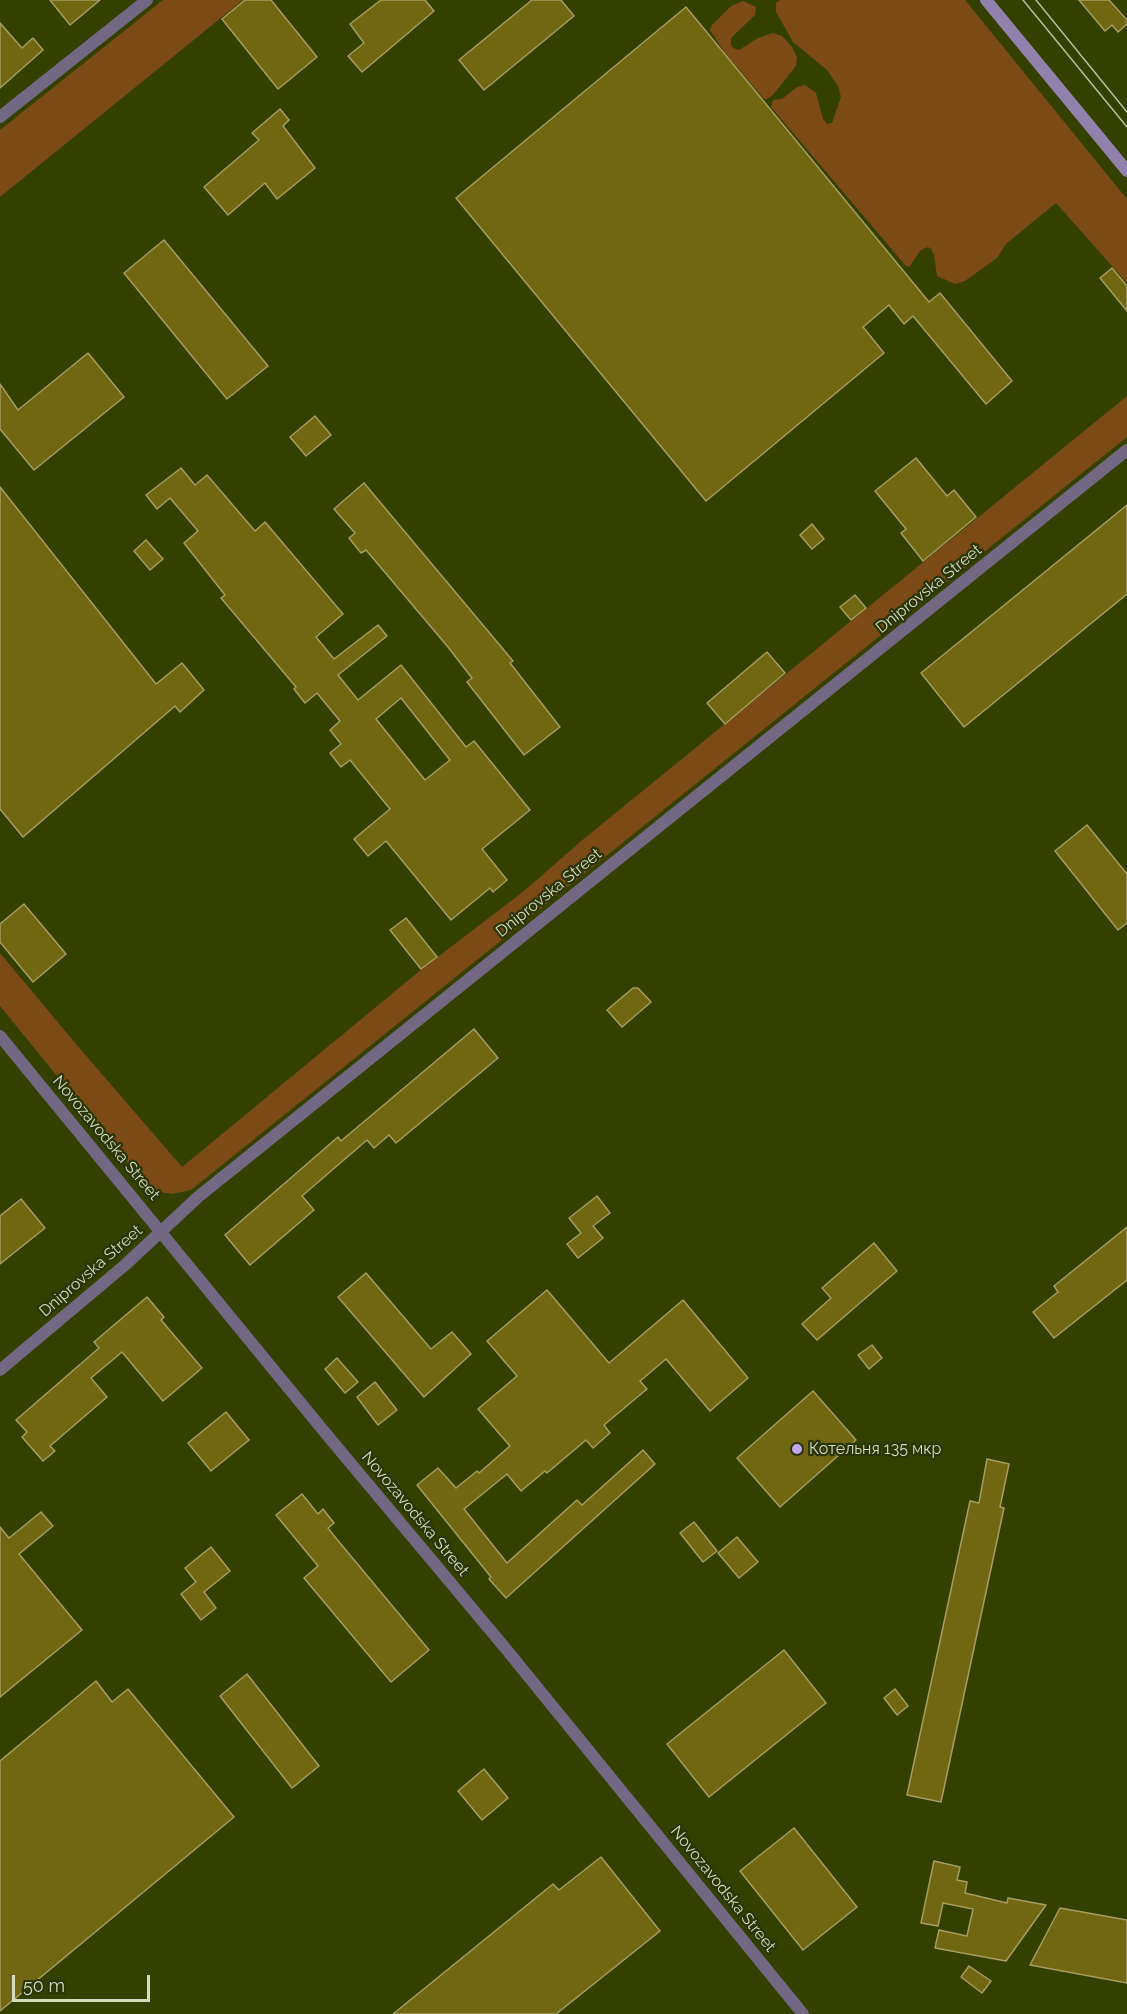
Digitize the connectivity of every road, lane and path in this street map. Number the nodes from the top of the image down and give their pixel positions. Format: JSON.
{"nodes":[{"id":1,"x":147,"y":0,"type":"edge"},
{"id":2,"x":986,"y":0,"type":"edge"},
{"id":3,"x":0,"y":117,"type":"edge"},
{"id":4,"x":1127,"y":171,"type":"edge"},
{"id":5,"x":1127,"y":450,"type":"edge"},
{"id":6,"x":0,"y":1036,"type":"edge"},
{"id":7,"x":162,"y":1232,"type":"junction"},
{"id":8,"x":0,"y":1370,"type":"edge"},
{"id":9,"x":803,"y":2014,"type":"edge"}],
"edges":[{"from":1,"to":3,"type":"street"},
{"from":2,"to":4,"type":"main road"},
{"from":5,"to":7,"type":"street","name":"Dniprovska Street"},
{"from":6,"to":7,"type":"street","name":"Novozavodska Street"},
{"from":7,"to":8,"type":"street","name":"Dniprovska Street"},
{"from":7,"to":9,"type":"street","name":"Novozavodska Street"}]}
